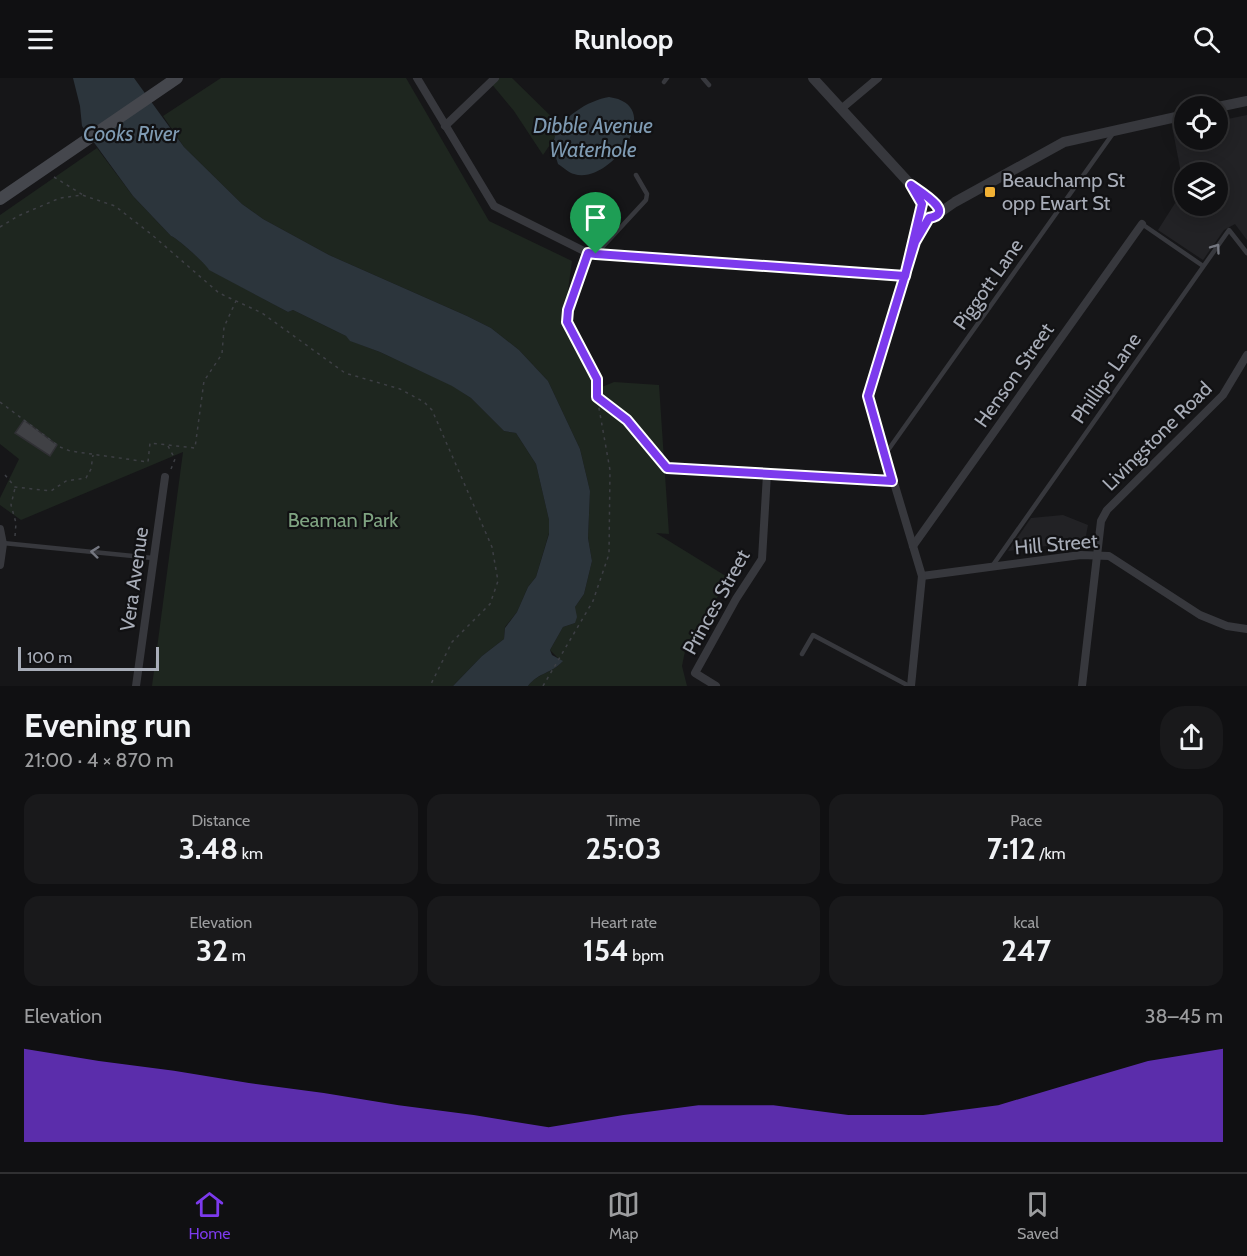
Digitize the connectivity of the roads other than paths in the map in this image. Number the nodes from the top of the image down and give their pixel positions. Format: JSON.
{"nodes":[{"id":1,"x":177,"y":78,"type":"edge"},
{"id":2,"x":417,"y":78,"type":"edge"},
{"id":3,"x":495,"y":78,"type":"edge"},
{"id":4,"x":703,"y":78,"type":"edge"},
{"id":5,"x":813,"y":78,"type":"edge"},
{"id":6,"x":878,"y":78,"type":"edge"},
{"id":7,"x":709,"y":85,"type":"dead end"},
{"id":8,"x":1247,"y":101,"type":"edge"},
{"id":9,"x":1228,"y":105,"type":"edge"},
{"id":10,"x":841,"y":109,"type":"junction"},
{"id":11,"x":1174,"y":117,"type":"edge"},
{"id":12,"x":445,"y":126,"type":"junction"},
{"id":13,"x":1115,"y":130,"type":"junction"},
{"id":14,"x":636,"y":175,"type":"dead end"},
{"id":15,"x":0,"y":199,"type":"edge"},
{"id":16,"x":930,"y":208,"type":"junction"},
{"id":17,"x":1142,"y":224,"type":"joint"},
{"id":18,"x":1247,"y":253,"type":"edge"},
{"id":19,"x":592,"y":254,"type":"junction"},
{"id":20,"x":1203,"y":266,"type":"junction"},
{"id":21,"x":905,"y":276,"type":"junction"},
{"id":22,"x":568,"y":310,"type":"road end"},
{"id":23,"x":1247,"y":355,"type":"edge"},
{"id":24,"x":884,"y":455,"type":"junction"},
{"id":25,"x":667,"y":468,"type":"road end"},
{"id":26,"x":767,"y":474,"type":"junction"},
{"id":27,"x":165,"y":477,"type":"road end"},
{"id":28,"x":892,"y":481,"type":"junction"},
{"id":29,"x":0,"y":529,"type":"edge"},
{"id":30,"x":3,"y":543,"type":"junction"},
{"id":31,"x":913,"y":546,"type":"junction"},
{"id":32,"x":1097,"y":554,"type":"junction"},
{"id":33,"x":153,"y":558,"type":"junction"},
{"id":34,"x":0,"y":565,"type":"edge"},
{"id":35,"x":992,"y":568,"type":"junction"},
{"id":36,"x":922,"y":576,"type":"junction"},
{"id":37,"x":1246,"y":628,"type":"edge"},
{"id":38,"x":802,"y":654,"type":"dead end"},
{"id":39,"x":136,"y":686,"type":"edge"},
{"id":40,"x":716,"y":686,"type":"edge"},
{"id":41,"x":910,"y":686,"type":"edge"},
{"id":42,"x":1082,"y":686,"type":"edge"}],
"edges":[{"from":1,"to":15,"type":"main road"},
{"from":2,"to":12,"type":"street"},
{"from":3,"to":12,"type":"street"},
{"from":4,"to":7,"type":"lane"},
{"from":5,"to":10,"type":"street"},
{"from":6,"to":10,"type":"street"},
{"from":8,"to":9,"type":"street"},
{"from":10,"to":16,"type":"street"},
{"from":11,"to":13,"type":"street"},
{"from":12,"to":19,"type":"street"},
{"from":13,"to":16,"type":"street"},
{"from":13,"to":24,"type":"lane","name":"Piggott Lane"},
{"from":14,"to":19,"type":"lane"},
{"from":16,"to":21,"type":"street"},
{"from":17,"to":20,"type":"lane"},
{"from":17,"to":31,"type":"street","name":"Henson Street"},
{"from":20,"to":18,"type":"lane","name":"Phillips Lane","one_way":true},
{"from":19,"to":21,"type":"street"},
{"from":19,"to":22,"type":"street"},
{"from":20,"to":35,"type":"lane","name":"Phillips Lane"},
{"from":21,"to":24,"type":"street"},
{"from":23,"to":32,"type":"street","name":"Livingstone Road"},
{"from":24,"to":28,"type":"street"},
{"from":25,"to":26,"type":"street"},
{"from":26,"to":28,"type":"street"},
{"from":26,"to":40,"type":"street","name":"Princes Street"},
{"from":27,"to":33,"type":"street","name":"Vera Avenue"},
{"from":28,"to":31,"type":"street"},
{"from":29,"to":30,"type":"street"},
{"from":33,"to":30,"type":"lane","one_way":true},
{"from":30,"to":34,"type":"street"},
{"from":31,"to":36,"type":"street"},
{"from":32,"to":35,"type":"street","name":"Hill Street"},
{"from":32,"to":37,"type":"street","name":"Hill Street"},
{"from":32,"to":42,"type":"street","name":"Livingstone Road"},
{"from":33,"to":39,"type":"street","name":"Vera Avenue"},
{"from":35,"to":36,"type":"street","name":"Hill Street"},
{"from":36,"to":41,"type":"street"},
{"from":38,"to":41,"type":"lane"}]}
